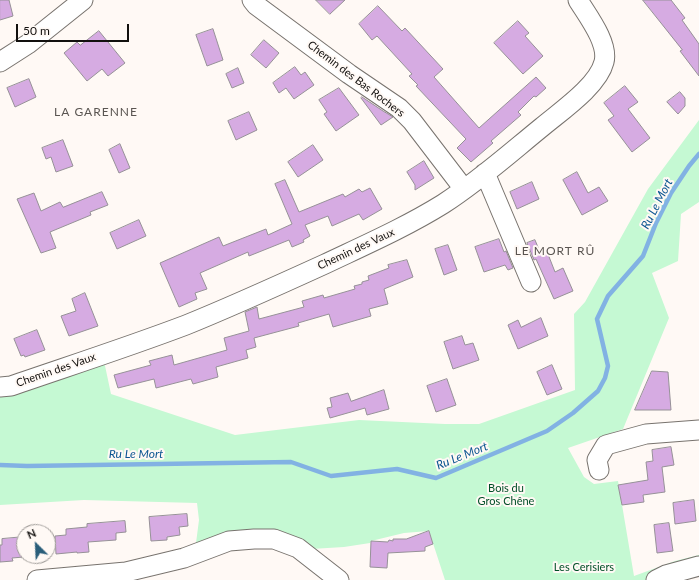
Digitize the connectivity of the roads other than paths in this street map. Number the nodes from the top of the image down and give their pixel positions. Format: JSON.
{"nodes":[{"id":1,"x":83,"y":0,"type":"edge"},
{"id":2,"x":252,"y":0,"type":"edge"},
{"id":3,"x":578,"y":0,"type":"edge"},
{"id":4,"x":0,"y":62,"type":"edge"},
{"id":5,"x":485,"y":173,"type":"junction"},
{"id":6,"x":464,"y":189,"type":"junction"},
{"id":7,"x":531,"y":282,"type":"dead end"},
{"id":8,"x":0,"y":388,"type":"edge"},
{"id":9,"x":699,"y":430,"type":"edge"},
{"id":10,"x":599,"y":470,"type":"dead end"},
{"id":11,"x":699,"y":566,"type":"edge"},
{"id":12,"x":38,"y":580,"type":"edge"},
{"id":13,"x":339,"y":580,"type":"edge"},
{"id":14,"x":656,"y":580,"type":"edge"}],
"edges":[{"from":1,"to":4,"type":"street"},
{"from":2,"to":6,"type":"street","name":"Chemin des Bas Rochers"},
{"from":3,"to":5,"type":"street","name":"Chemin des Vaux"},
{"from":5,"to":6,"type":"street","name":"Chemin des Vaux"},
{"from":5,"to":7,"type":"street"},
{"from":6,"to":8,"type":"street","name":"Chemin des Vaux"},
{"from":9,"to":10,"type":"street"},
{"from":11,"to":14,"type":"street"},
{"from":12,"to":13,"type":"street"}]}
